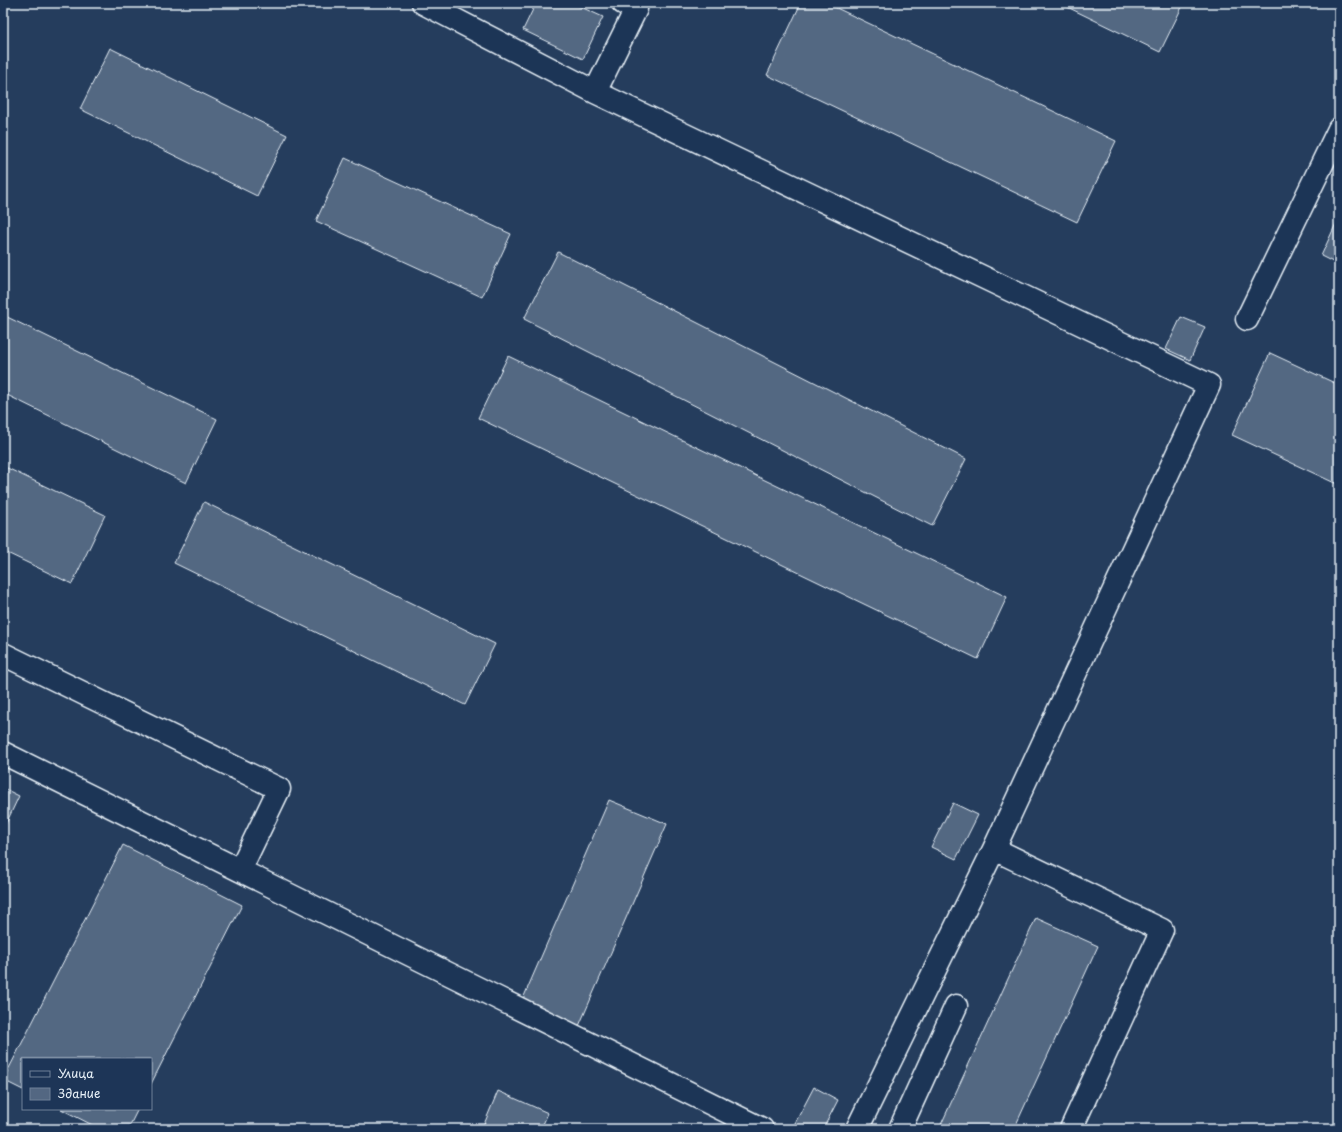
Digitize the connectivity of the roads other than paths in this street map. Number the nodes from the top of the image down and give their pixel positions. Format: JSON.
{"nodes":[{"id":1,"x":423,"y":3,"type":"edge"},
{"id":2,"x":623,"y":3,"type":"edge"},
{"id":3,"x":595,"y":92,"type":"junction"},
{"id":4,"x":1339,"y":129,"type":"edge"},
{"id":5,"x":1247,"y":319,"type":"dead end"},
{"id":6,"x":3,"y":654,"type":"edge"},
{"id":7,"x":3,"y":753,"type":"edge"},
{"id":8,"x":994,"y":849,"type":"junction"},
{"id":9,"x":240,"y":870,"type":"junction"},
{"id":10,"x":956,"y":1006,"type":"dead end"},
{"id":11,"x":762,"y":1129,"type":"edge"},
{"id":12,"x":857,"y":1129,"type":"edge"},
{"id":13,"x":900,"y":1129,"type":"edge"},
{"id":14,"x":1071,"y":1129,"type":"edge"}],
"edges":[{"from":1,"to":3,"type":"lane"},
{"from":2,"to":3,"type":"lane"},
{"from":3,"to":8,"type":"lane"},
{"from":4,"to":5,"type":"lane"},
{"from":6,"to":9,"type":"lane"},
{"from":7,"to":9,"type":"lane"},
{"from":8,"to":12,"type":"lane"},
{"from":8,"to":14,"type":"lane"},
{"from":9,"to":11,"type":"lane"},
{"from":10,"to":13,"type":"lane"}]}
